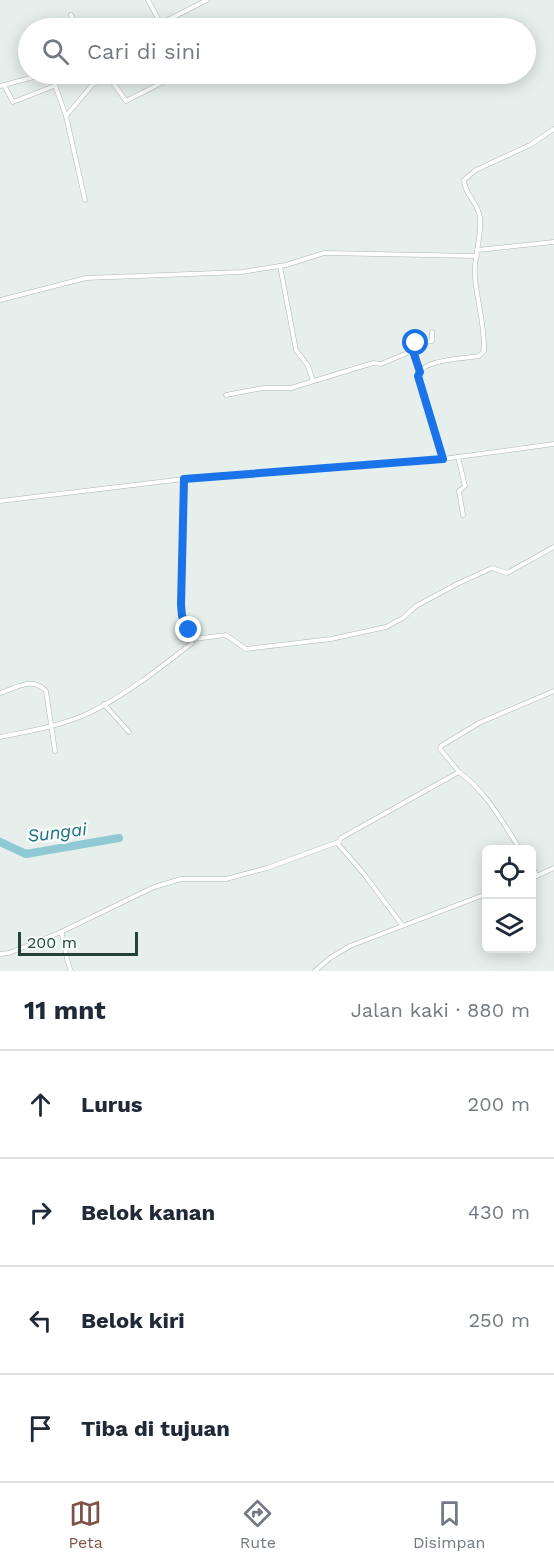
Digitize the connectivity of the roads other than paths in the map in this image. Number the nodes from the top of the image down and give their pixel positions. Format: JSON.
{"nodes":[{"id":1,"x":148,"y":0,"type":"edge"},
{"id":2,"x":207,"y":0,"type":"edge"},
{"id":3,"x":71,"y":15,"type":"dead end"},
{"id":4,"x":72,"y":18,"type":"edge"},
{"id":5,"x":156,"y":18,"type":"edge"},
{"id":6,"x":174,"y":18,"type":"edge"},
{"id":7,"x":18,"y":82,"type":"edge"},
{"id":8,"x":93,"y":84,"type":"edge"},
{"id":9,"x":114,"y":84,"type":"edge"},
{"id":10,"x":159,"y":84,"type":"edge"},
{"id":11,"x":2,"y":86,"type":"edge"},
{"id":12,"x":54,"y":86,"type":"joint"},
{"id":13,"x":66,"y":116,"type":"junction"},
{"id":14,"x":554,"y":129,"type":"edge"},
{"id":15,"x":85,"y":200,"type":"dead end"},
{"id":16,"x":554,"y":242,"type":"edge"},
{"id":17,"x":478,"y":250,"type":"junction"},
{"id":18,"x":477,"y":256,"type":"junction"},
{"id":19,"x":280,"y":266,"type":"junction"},
{"id":20,"x":0,"y":300,"type":"edge"},
{"id":21,"x":432,"y":332,"type":"dead end"},
{"id":22,"x":413,"y":351,"type":"junction"},
{"id":23,"x":420,"y":372,"type":"junction"},
{"id":24,"x":313,"y":381,"type":"junction"},
{"id":25,"x":226,"y":395,"type":"dead end"},
{"id":26,"x":554,"y":444,"type":"edge"},
{"id":27,"x":458,"y":457,"type":"junction"},
{"id":28,"x":443,"y":459,"type":"junction"},
{"id":29,"x":184,"y":479,"type":"junction"},
{"id":30,"x":0,"y":501,"type":"edge"},
{"id":31,"x":463,"y":515,"type":"dead end"},
{"id":32,"x":554,"y":548,"type":"edge"},
{"id":33,"x":194,"y":639,"type":"junction"},
{"id":34,"x":554,"y":692,"type":"edge"},
{"id":35,"x":0,"y":693,"type":"edge"},
{"id":36,"x":104,"y":704,"type":"junction"},
{"id":37,"x":52,"y":726,"type":"junction"},
{"id":38,"x":129,"y":732,"type":"dead end"},
{"id":39,"x":0,"y":737,"type":"edge"},
{"id":40,"x":55,"y":751,"type":"dead end"},
{"id":41,"x":459,"y":772,"type":"junction"},
{"id":42,"x":338,"y":842,"type":"junction"},
{"id":43,"x":517,"y":845,"type":"edge"},
{"id":44,"x":554,"y":868,"type":"edge"},
{"id":45,"x":537,"y":876,"type":"edge"},
{"id":46,"x":482,"y":896,"type":"edge"},
{"id":47,"x":402,"y":926,"type":"junction"},
{"id":48,"x":61,"y":932,"type":"junction"},
{"id":49,"x":0,"y":954,"type":"edge"},
{"id":50,"x":70,"y":971,"type":"edge"},
{"id":51,"x":315,"y":971,"type":"edge"}],
"edges":[{"from":1,"to":5,"type":"street"},
{"from":2,"to":6,"type":"street"},
{"from":3,"to":4,"type":"street"},
{"from":7,"to":11,"type":"street"},
{"from":8,"to":13,"type":"street"},
{"from":9,"to":10,"type":"street"},
{"from":11,"to":12,"type":"street"},
{"from":12,"to":13,"type":"street"},
{"from":13,"to":15,"type":"street"},
{"from":14,"to":17,"type":"street"},
{"from":16,"to":17,"type":"street"},
{"from":17,"to":18,"type":"street"},
{"from":18,"to":19,"type":"street"},
{"from":18,"to":23,"type":"street"},
{"from":19,"to":20,"type":"street"},
{"from":19,"to":24,"type":"street"},
{"from":21,"to":22,"type":"street"},
{"from":22,"to":23,"type":"street"},
{"from":22,"to":24,"type":"street"},
{"from":23,"to":28,"type":"street"},
{"from":24,"to":25,"type":"street"},
{"from":26,"to":27,"type":"street"},
{"from":27,"to":28,"type":"street"},
{"from":27,"to":31,"type":"street"},
{"from":28,"to":29,"type":"street"},
{"from":29,"to":30,"type":"street"},
{"from":29,"to":33,"type":"street"},
{"from":32,"to":33,"type":"street"},
{"from":33,"to":36,"type":"street"},
{"from":34,"to":41,"type":"street"},
{"from":35,"to":37,"type":"street"},
{"from":36,"to":37,"type":"street"},
{"from":36,"to":38,"type":"street"},
{"from":37,"to":39,"type":"street"},
{"from":37,"to":40,"type":"street"},
{"from":41,"to":42,"type":"street"},
{"from":41,"to":43,"type":"street"},
{"from":42,"to":47,"type":"street"},
{"from":42,"to":48,"type":"street"},
{"from":44,"to":45,"type":"street"},
{"from":46,"to":47,"type":"street"},
{"from":47,"to":51,"type":"street"},
{"from":48,"to":49,"type":"street"},
{"from":48,"to":50,"type":"street"}]}
